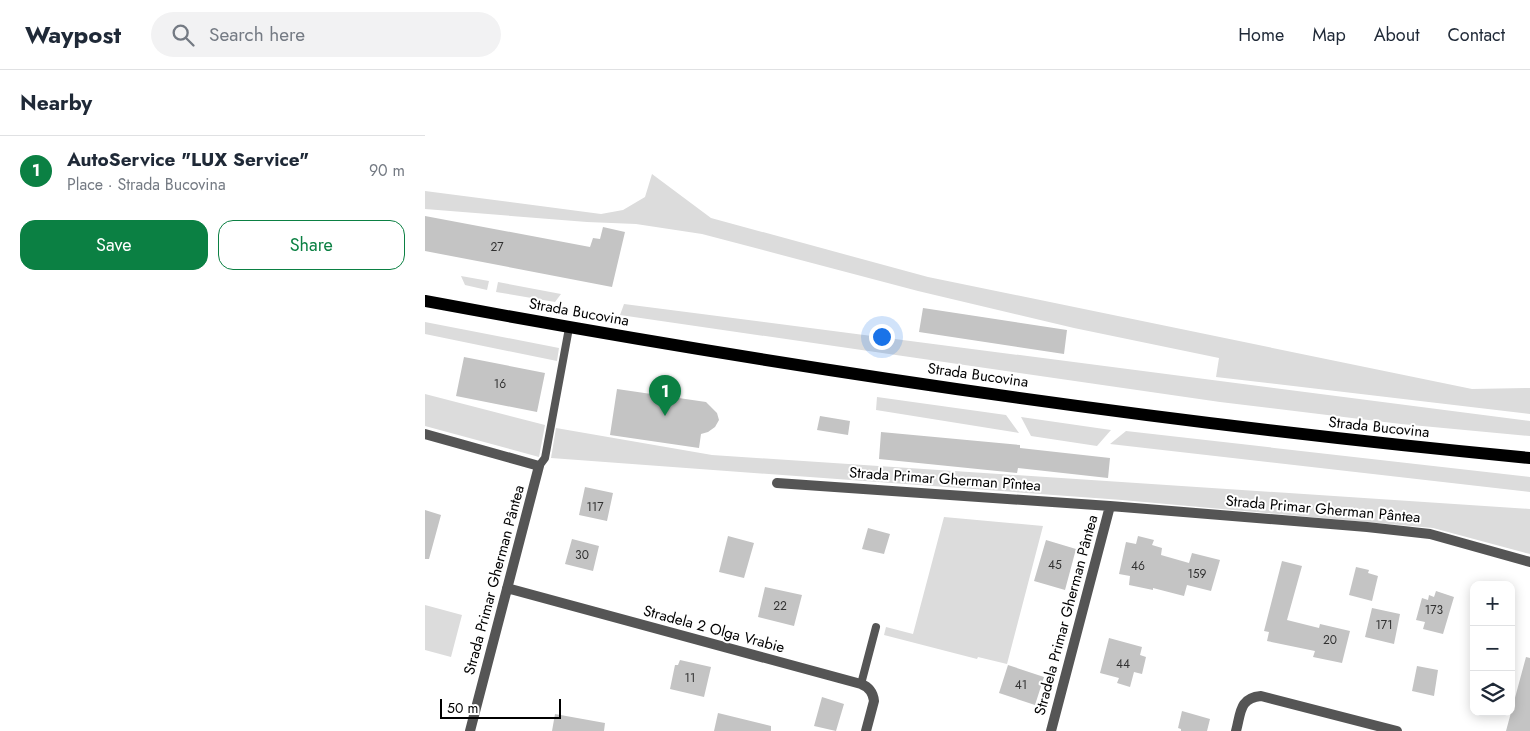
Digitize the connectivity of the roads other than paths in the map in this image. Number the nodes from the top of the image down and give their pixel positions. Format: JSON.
{"nodes":[{"id":1,"x":425,"y":301,"type":"edge"},
{"id":2,"x":569,"y":328,"type":"junction"},
{"id":3,"x":425,"y":434,"type":"edge"},
{"id":4,"x":1530,"y":458,"type":"edge"},
{"id":5,"x":539,"y":466,"type":"junction"},
{"id":6,"x":777,"y":483,"type":"dead end"},
{"id":7,"x":1110,"y":506,"type":"junction"},
{"id":8,"x":1530,"y":562,"type":"edge"},
{"id":9,"x":507,"y":588,"type":"junction"},
{"id":10,"x":875,"y":627,"type":"dead end"},
{"id":11,"x":861,"y":684,"type":"junction"},
{"id":12,"x":1379,"y":729,"type":"edge"},
{"id":13,"x":470,"y":731,"type":"edge"},
{"id":14,"x":866,"y":731,"type":"edge"},
{"id":15,"x":1051,"y":731,"type":"edge"},
{"id":16,"x":1236,"y":731,"type":"edge"},
{"id":17,"x":1397,"y":731,"type":"edge"}],
"edges":[{"from":1,"to":2,"type":"main road","name":"Strada Bucovina"},
{"from":2,"to":4,"type":"main road","name":"Strada Bucovina"},
{"from":2,"to":5,"type":"lane"},
{"from":3,"to":5,"type":"street"},
{"from":5,"to":9,"type":"street","name":"Strada Primar Gherman Pântea"},
{"from":6,"to":7,"type":"street","name":"Strada Primar Gherman Pîntea"},
{"from":7,"to":8,"type":"street","name":"Strada Primar Gherman Pântea"},
{"from":7,"to":15,"type":"street","name":"Stradela Primar Gherman Pântea"},
{"from":9,"to":11,"type":"street","name":"Stradela 2 Olga Vrabie"},
{"from":9,"to":13,"type":"street","name":"Strada Primar Gherman Pântea"},
{"from":10,"to":11,"type":"lane"},
{"from":11,"to":14,"type":"street"},
{"from":12,"to":16,"type":"street"},
{"from":12,"to":17,"type":"street"}]}
